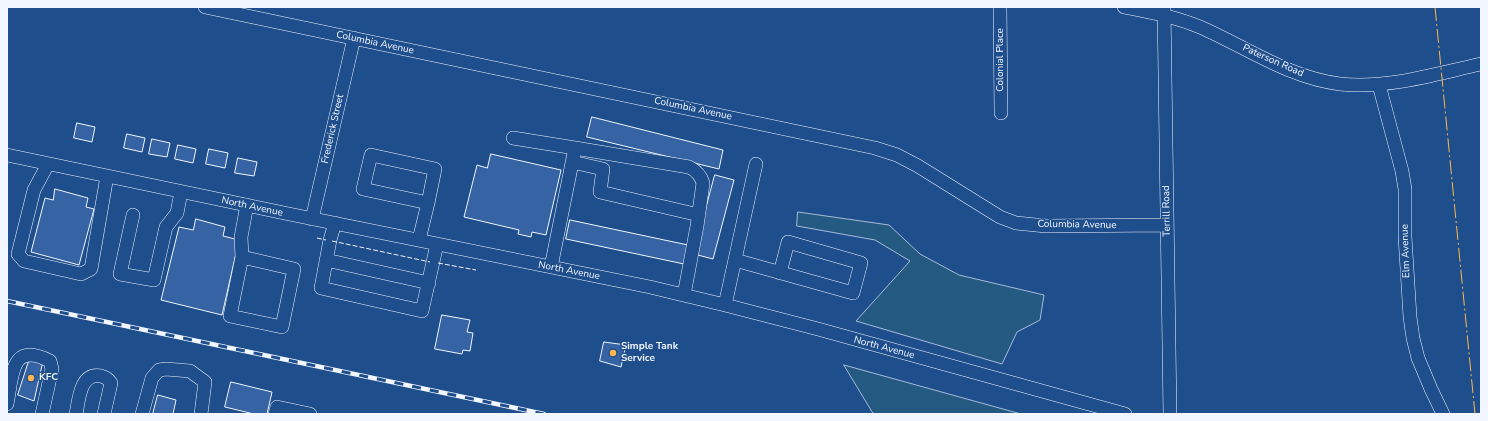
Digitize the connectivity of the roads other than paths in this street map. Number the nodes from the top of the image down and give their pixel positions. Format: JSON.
{"nodes":[{"id":1,"x":205,"y":7,"type":"edge"},
{"id":2,"x":1000,"y":7,"type":"edge"},
{"id":3,"x":1124,"y":7,"type":"edge"},
{"id":4,"x":1164,"y":11,"type":"edge"},
{"id":5,"x":354,"y":38,"type":"junction"},
{"id":6,"x":1481,"y":64,"type":"edge"},
{"id":7,"x":1379,"y":85,"type":"junction"},
{"id":8,"x":1001,"y":113,"type":"dead end"},
{"id":9,"x":513,"y":138,"type":"dead end"},
{"id":10,"x":575,"y":148,"type":"junction"},
{"id":11,"x":7,"y":156,"type":"edge"},
{"id":12,"x":572,"y":162,"type":"junction"},
{"id":13,"x":48,"y":164,"type":"junction"},
{"id":14,"x":756,"y":164,"type":"dead end"},
{"id":15,"x":107,"y":176,"type":"junction"},
{"id":16,"x":181,"y":192,"type":"junction"},
{"id":17,"x":428,"y":203,"type":"junction"},
{"id":18,"x":247,"y":206,"type":"junction"},
{"id":19,"x":133,"y":215,"type":"dead end"},
{"id":20,"x":699,"y":215,"type":"junction"},
{"id":21,"x":312,"y":219,"type":"junction"},
{"id":22,"x":334,"y":223,"type":"junction"},
{"id":23,"x":1167,"y":225,"type":"junction"},
{"id":24,"x":419,"y":240,"type":"junction"},
{"id":25,"x":437,"y":244,"type":"junction"},
{"id":26,"x":242,"y":257,"type":"junction"},
{"id":27,"x":326,"y":260,"type":"junction"},
{"id":28,"x":735,"y":260,"type":"junction"},
{"id":29,"x":551,"y":267,"type":"junction"},
{"id":30,"x":780,"y":272,"type":"junction"},
{"id":31,"x":429,"y":282,"type":"junction"},
{"id":32,"x":684,"y":295,"type":"junction"},
{"id":33,"x":725,"y":305,"type":"junction"},
{"id":34,"x":7,"y":404,"type":"edge"},
{"id":35,"x":42,"y":414,"type":"edge"},
{"id":36,"x":76,"y":414,"type":"edge"},
{"id":37,"x":104,"y":414,"type":"edge"},
{"id":38,"x":142,"y":414,"type":"edge"},
{"id":39,"x":201,"y":414,"type":"edge"},
{"id":40,"x":275,"y":414,"type":"edge"},
{"id":41,"x":310,"y":414,"type":"edge"},
{"id":42,"x":1125,"y":414,"type":"edge"},
{"id":43,"x":1170,"y":414,"type":"edge"},
{"id":44,"x":1444,"y":414,"type":"edge"}],
"edges":[{"from":1,"to":5,"type":"street","name":"Columbia Avenue"},
{"from":2,"to":8,"type":"street","name":"Colonial Place"},
{"from":3,"to":4,"type":"street","name":"Paterson Road"},
{"from":4,"to":7,"type":"street","name":"Paterson Road"},
{"from":4,"to":23,"type":"street","name":"Terrill Road"},
{"from":5,"to":21,"type":"street","name":"Frederick Street"},
{"from":5,"to":23,"type":"street","name":"Columbia Avenue"},
{"from":6,"to":7,"type":"street","name":"Paterson Road"},
{"from":7,"to":44,"type":"street","name":"Elm Avenue"},
{"from":9,"to":10,"type":"street"},
{"from":10,"to":12,"type":"street"},
{"from":10,"to":20,"type":"street"},
{"from":11,"to":13,"type":"street","name":"North Avenue"},
{"from":12,"to":20,"type":"street"},
{"from":12,"to":29,"type":"street"},
{"from":13,"to":15,"type":"street","name":"North Avenue"},
{"from":13,"to":15,"type":"street"},
{"from":14,"to":28,"type":"street"},
{"from":15,"to":16,"type":"street","name":"North Avenue"},
{"from":16,"to":18,"type":"street","name":"North Avenue"},
{"from":16,"to":19,"type":"street"},
{"from":17,"to":17,"type":"street"},
{"from":17,"to":24,"type":"street"},
{"from":18,"to":21,"type":"street","name":"North Avenue"},
{"from":18,"to":26,"type":"street"},
{"from":20,"to":32,"type":"street"},
{"from":21,"to":22,"type":"street","name":"North Avenue"},
{"from":22,"to":24,"type":"street","name":"North Avenue"},
{"from":22,"to":27,"type":"street"},
{"from":23,"to":43,"type":"street","name":"Terrill Road"},
{"from":24,"to":25,"type":"street","name":"North Avenue"},
{"from":25,"to":29,"type":"street","name":"North Avenue"},
{"from":25,"to":31,"type":"street"},
{"from":26,"to":26,"type":"street"},
{"from":27,"to":31,"type":"street"},
{"from":27,"to":31,"type":"street"},
{"from":28,"to":30,"type":"street"},
{"from":28,"to":33,"type":"street"},
{"from":29,"to":32,"type":"street","name":"North Avenue"},
{"from":30,"to":30,"type":"street"},
{"from":32,"to":33,"type":"street","name":"North Avenue"},
{"from":33,"to":42,"type":"street","name":"North Avenue"},
{"from":34,"to":35,"type":"street"},
{"from":36,"to":37,"type":"street"},
{"from":38,"to":39,"type":"street"},
{"from":40,"to":41,"type":"street"}]}
